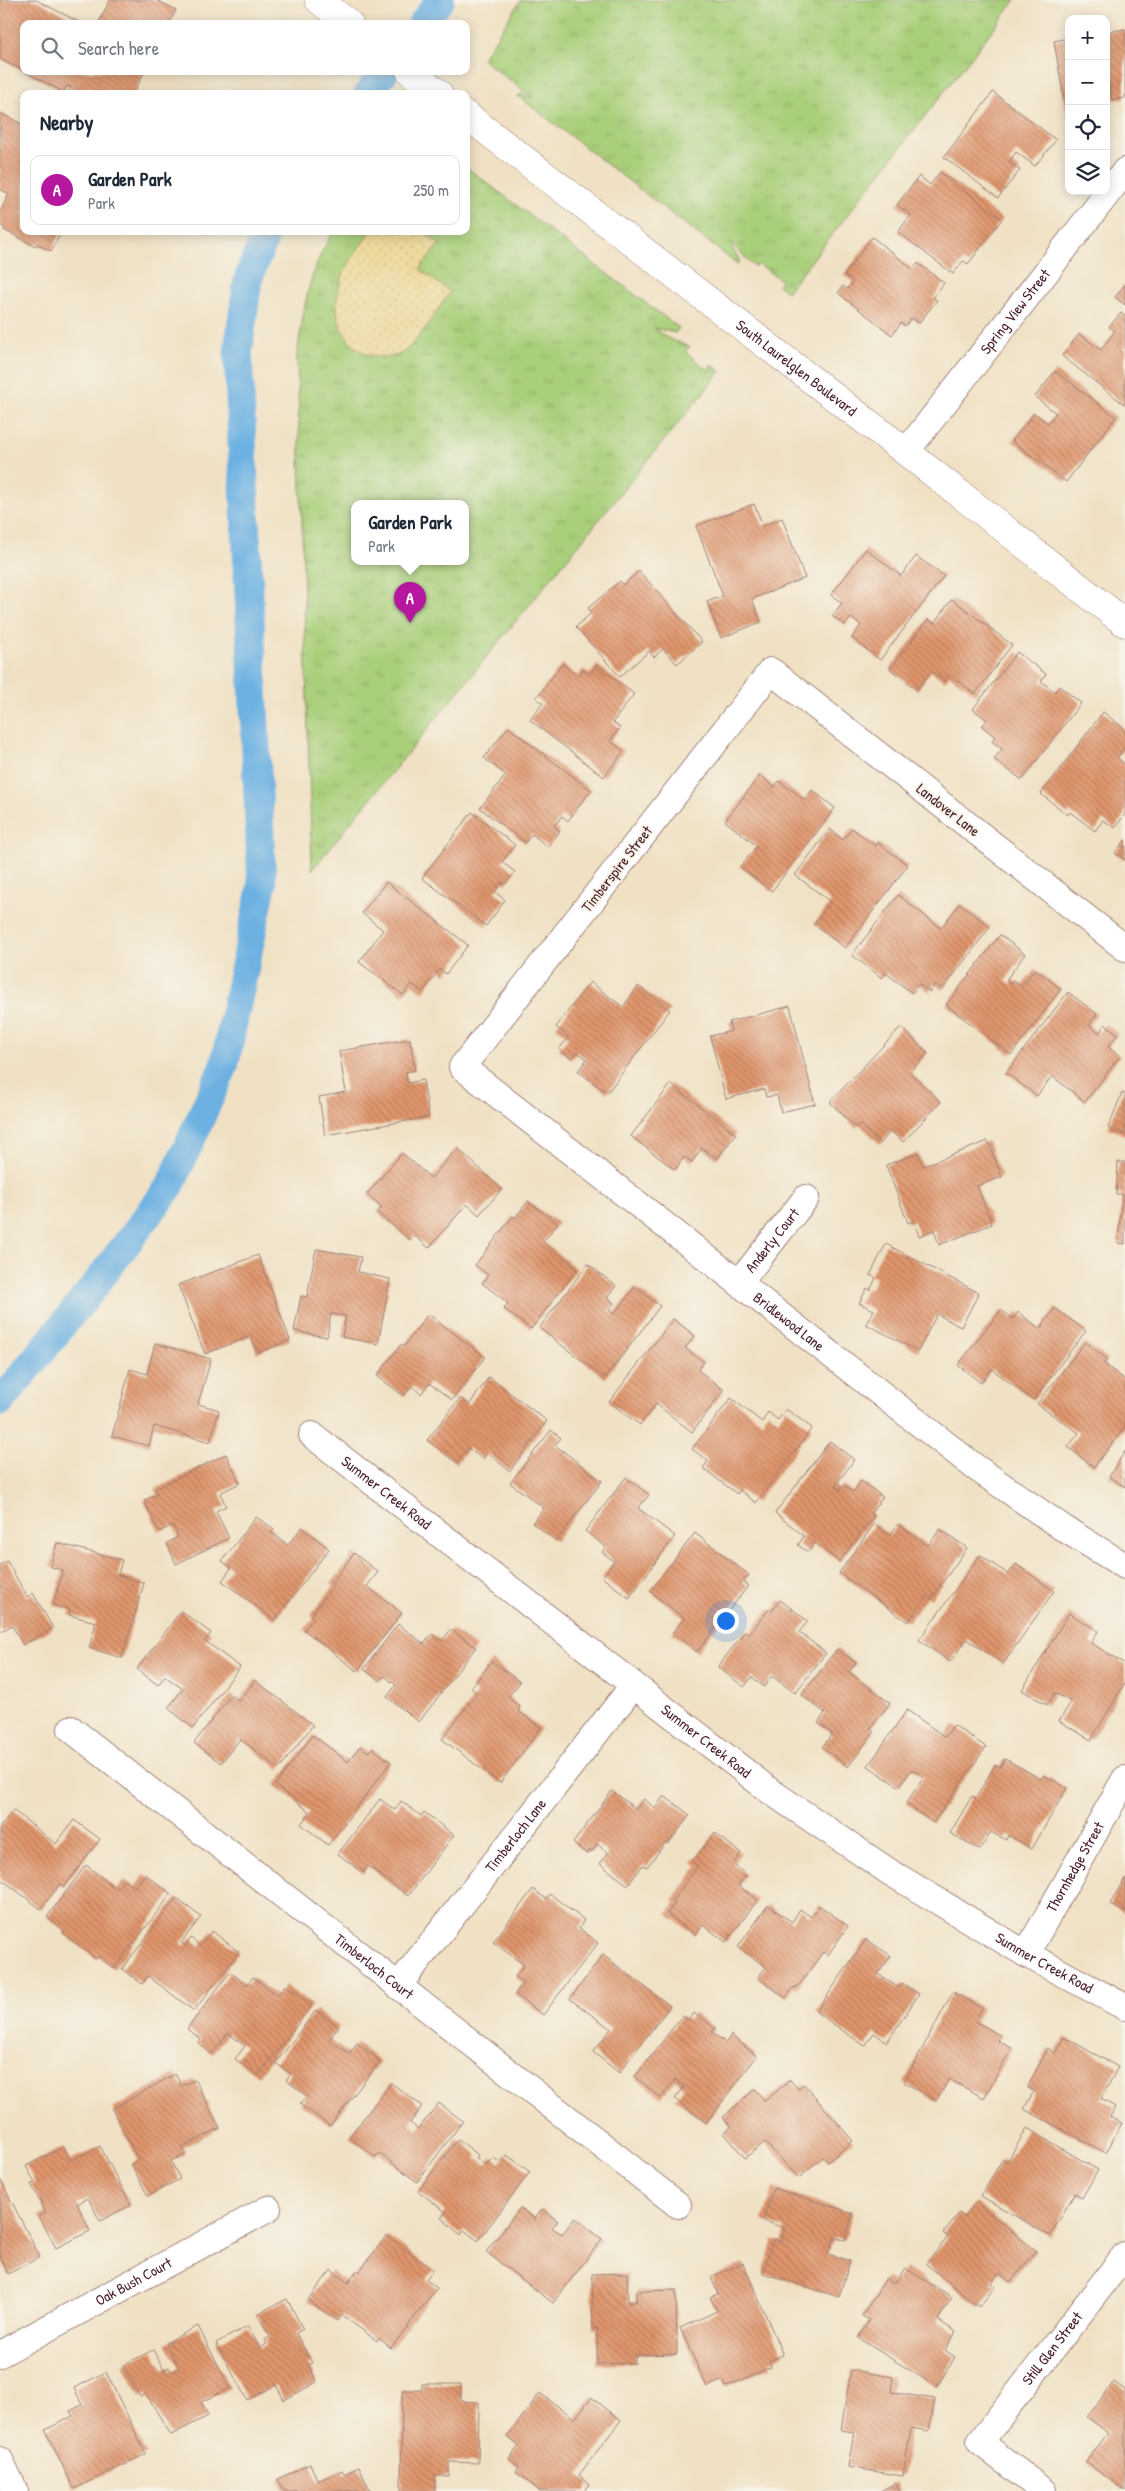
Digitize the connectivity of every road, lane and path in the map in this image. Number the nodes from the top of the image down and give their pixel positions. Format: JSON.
{"nodes":[{"id":1,"x":319,"y":0,"type":"edge"},
{"id":2,"x":343,"y":20,"type":"edge"},
{"id":3,"x":470,"y":118,"type":"edge"},
{"id":4,"x":1125,"y":171,"type":"edge"},
{"id":5,"x":906,"y":452,"type":"junction"},
{"id":6,"x":1125,"y":623,"type":"edge"},
{"id":7,"x":772,"y":671,"type":"joint"},
{"id":8,"x":1125,"y":948,"type":"edge"},
{"id":9,"x":462,"y":1067,"type":"joint"},
{"id":10,"x":806,"y":1198,"type":"dead end"},
{"id":11,"x":739,"y":1283,"type":"junction"},
{"id":12,"x":312,"y":1435,"type":"dead end"},
{"id":13,"x":1125,"y":1566,"type":"edge"},
{"id":14,"x":633,"y":1686,"type":"junction"},
{"id":15,"x":71,"y":1729,"type":"dead end"},
{"id":16,"x":1125,"y":1779,"type":"edge"},
{"id":17,"x":1026,"y":1954,"type":"junction"},
{"id":18,"x":398,"y":1986,"type":"junction"},
{"id":19,"x":1125,"y":2007,"type":"edge"},
{"id":20,"x":678,"y":2205,"type":"dead end"},
{"id":21,"x":268,"y":2209,"type":"dead end"},
{"id":22,"x":1125,"y":2255,"type":"edge"},
{"id":23,"x":0,"y":2354,"type":"edge"},
{"id":24,"x":0,"y":2460,"type":"edge"},
{"id":25,"x":15,"y":2491,"type":"edge"},
{"id":26,"x":1043,"y":2491,"type":"edge"}],
"edges":[{"from":1,"to":2,"type":"street"},
{"from":3,"to":5,"type":"street","name":"South Laurelglen Boulevard"},
{"from":4,"to":5,"type":"street","name":"Spring View Street"},
{"from":5,"to":6,"type":"street","name":"South Laurelglen Boulevard"},
{"from":7,"to":8,"type":"street","name":"Landover Lane"},
{"from":7,"to":9,"type":"street","name":"Timberspire Street"},
{"from":9,"to":11,"type":"street","name":"Bridlewood Lane"},
{"from":10,"to":11,"type":"street","name":"Anderly Court"},
{"from":11,"to":13,"type":"street","name":"Bridlewood Lane"},
{"from":12,"to":14,"type":"street","name":"Summer Creek Road"},
{"from":14,"to":17,"type":"street","name":"Summer Creek Road"},
{"from":14,"to":18,"type":"street","name":"Timberloch Lane"},
{"from":15,"to":18,"type":"street","name":"Timberloch Court"},
{"from":16,"to":17,"type":"street","name":"Thornhedge Street"},
{"from":17,"to":19,"type":"street","name":"Summer Creek Road"},
{"from":18,"to":20,"type":"street","name":"Timberloch Court"},
{"from":21,"to":23,"type":"street","name":"Oak Bush Court"},
{"from":22,"to":26,"type":"street","name":"Still Glen Street"},
{"from":24,"to":25,"type":"street"}]}
